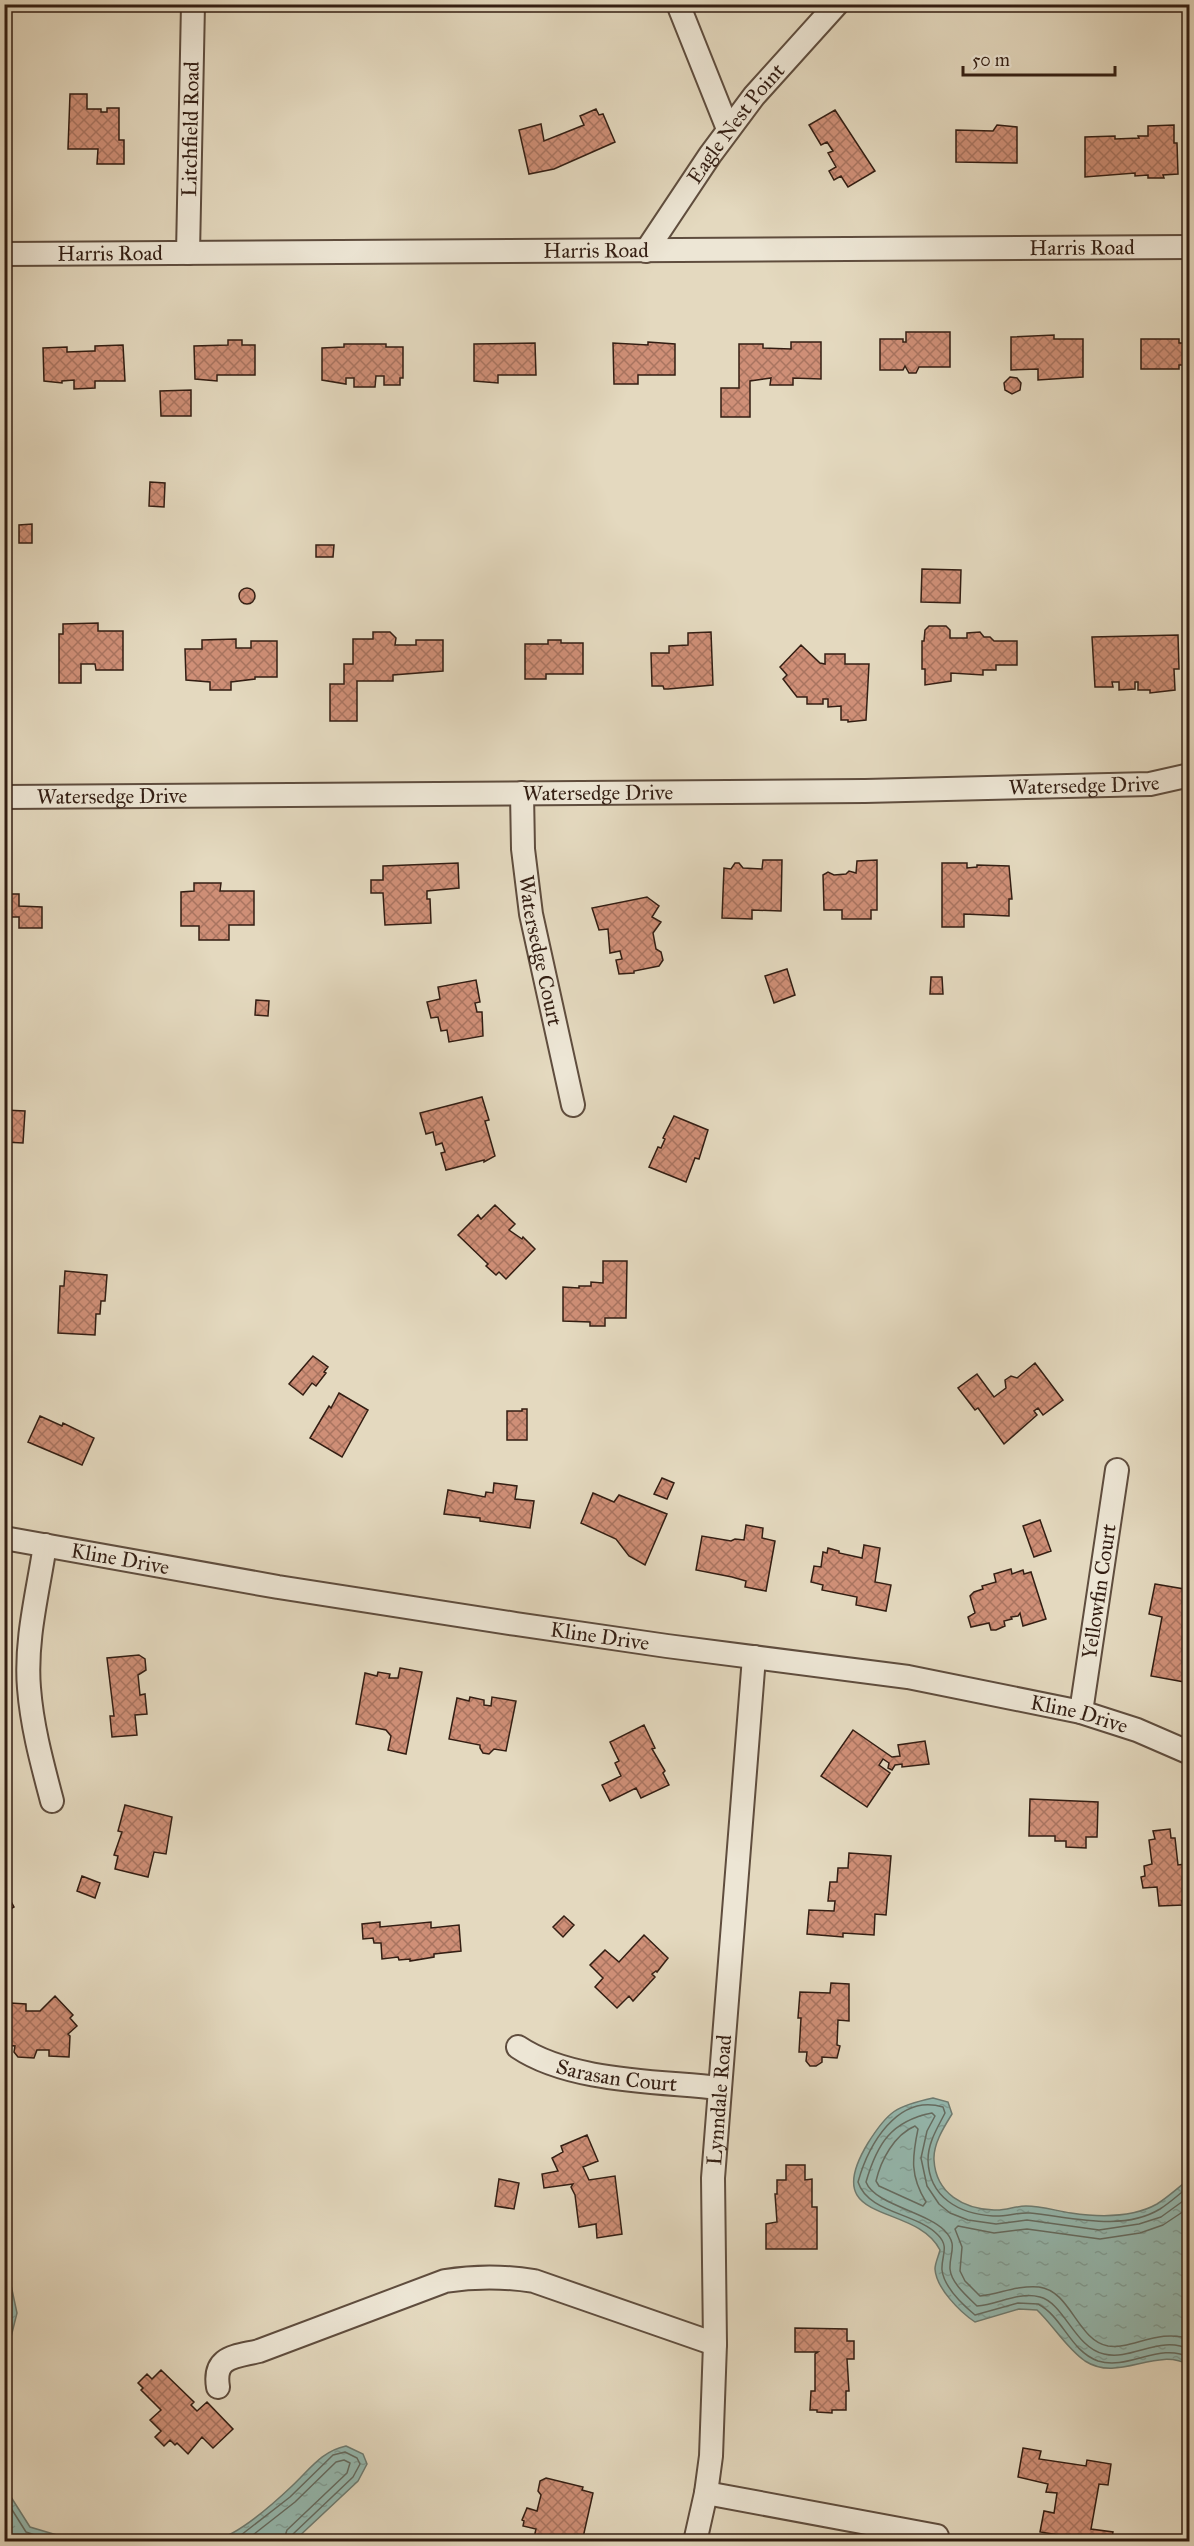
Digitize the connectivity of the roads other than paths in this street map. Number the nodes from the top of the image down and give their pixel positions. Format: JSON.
{"nodes":[{"id":1,"x":193,"y":4,"type":"edge"},
{"id":2,"x":678,"y":4,"type":"edge"},
{"id":3,"x":837,"y":4,"type":"edge"},
{"id":4,"x":728,"y":129,"type":"junction"},
{"id":5,"x":1190,"y":247,"type":"edge"},
{"id":6,"x":646,"y":251,"type":"junction"},
{"id":7,"x":4,"y":254,"type":"edge"},
{"id":8,"x":188,"y":254,"type":"junction"},
{"id":9,"x":1190,"y":775,"type":"edge"},
{"id":10,"x":522,"y":794,"type":"junction"},
{"id":11,"x":4,"y":797,"type":"edge"},
{"id":12,"x":573,"y":1105,"type":"dead end"},
{"id":13,"x":1118,"y":1470,"type":"dead end"},
{"id":14,"x":4,"y":1538,"type":"edge"},
{"id":15,"x":45,"y":1545,"type":"junction"},
{"id":16,"x":754,"y":1657,"type":"junction"},
{"id":17,"x":1081,"y":1713,"type":"junction"},
{"id":18,"x":1190,"y":1753,"type":"edge"},
{"id":19,"x":52,"y":1801,"type":"dead end"},
{"id":20,"x":518,"y":2047,"type":"dead end"},
{"id":21,"x":719,"y":2088,"type":"junction"},
{"id":22,"x":715,"y":2344,"type":"junction"},
{"id":23,"x":218,"y":2387,"type":"dead end"},
{"id":24,"x":706,"y":2493,"type":"junction"},
{"id":25,"x":937,"y":2536,"type":"dead end"},
{"id":26,"x":695,"y":2541,"type":"edge"}],
"edges":[{"from":1,"to":8,"type":"street","name":"Litchfield Road"},
{"from":2,"to":4,"type":"street"},
{"from":3,"to":4,"type":"street","name":"Eagle Nest Point"},
{"from":4,"to":6,"type":"street","name":"Eagle Nest Point"},
{"from":5,"to":6,"type":"street","name":"Harris Road"},
{"from":6,"to":8,"type":"street","name":"Harris Road"},
{"from":7,"to":8,"type":"street","name":"Harris Road"},
{"from":9,"to":10,"type":"street","name":"Watersedge Drive"},
{"from":10,"to":11,"type":"street","name":"Watersedge Drive"},
{"from":10,"to":12,"type":"street","name":"Watersedge Court"},
{"from":13,"to":17,"type":"street","name":"Yellowfin Court"},
{"from":14,"to":15,"type":"street","name":"Kline Drive"},
{"from":15,"to":16,"type":"street","name":"Kline Drive"},
{"from":15,"to":19,"type":"street"},
{"from":16,"to":17,"type":"street","name":"Kline Drive"},
{"from":16,"to":21,"type":"street","name":"Lynndale Road"},
{"from":17,"to":18,"type":"street","name":"Kline Drive"},
{"from":20,"to":21,"type":"street","name":"Sarasan Court"},
{"from":21,"to":22,"type":"street","name":"Lynndale Road"},
{"from":22,"to":23,"type":"street"},
{"from":22,"to":24,"type":"street","name":"Lynndale Road"},
{"from":24,"to":25,"type":"street"},
{"from":24,"to":26,"type":"street","name":"Lynndale Road"}]}
